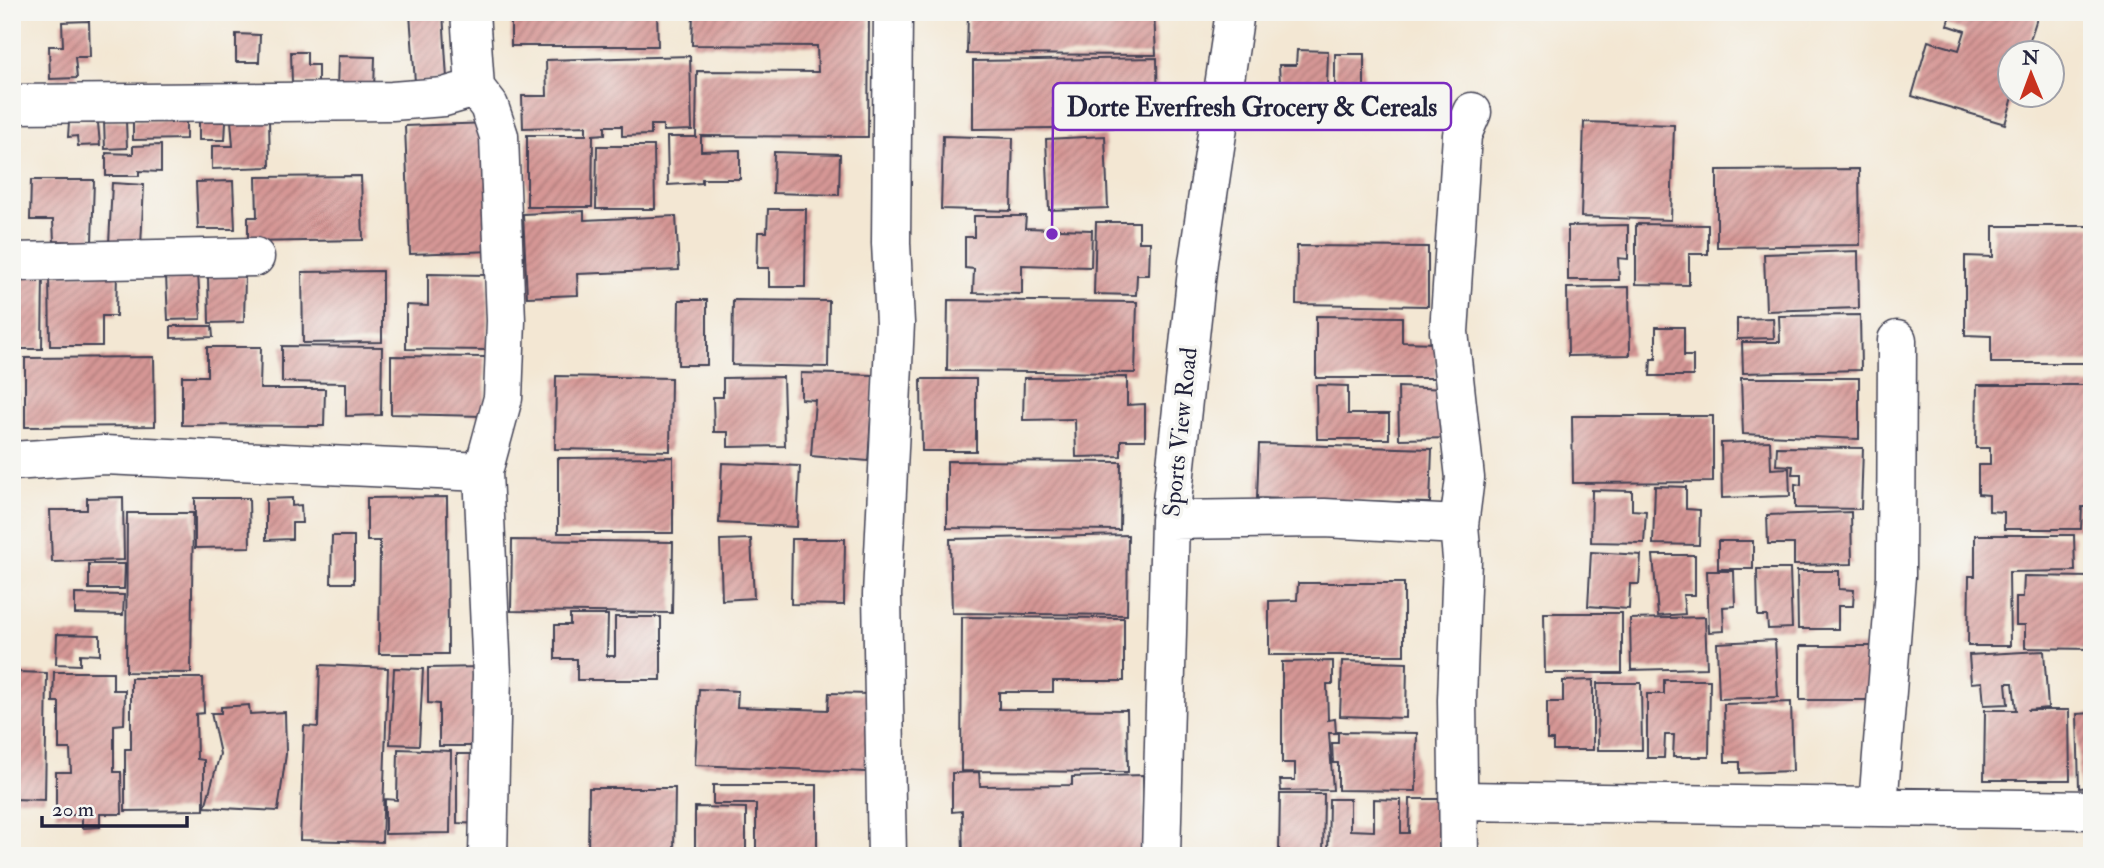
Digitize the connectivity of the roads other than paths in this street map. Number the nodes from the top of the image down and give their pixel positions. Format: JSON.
{"nodes":[{"id":1,"x":470,"y":12,"type":"edge"},
{"id":2,"x":893,"y":12,"type":"edge"},
{"id":3,"x":1236,"y":12,"type":"edge"},
{"id":4,"x":475,"y":88,"type":"junction"},
{"id":5,"x":12,"y":104,"type":"edge"},
{"id":6,"x":1472,"y":112,"type":"dead end"},
{"id":7,"x":255,"y":257,"type":"dead end"},
{"id":8,"x":12,"y":262,"type":"edge"},
{"id":9,"x":1897,"y":340,"type":"dead end"},
{"id":10,"x":12,"y":461,"type":"edge"},
{"id":11,"x":483,"y":472,"type":"junction"},
{"id":12,"x":1170,"y":520,"type":"junction"},
{"id":13,"x":1459,"y":525,"type":"junction"},
{"id":14,"x":1460,"y":801,"type":"junction"},
{"id":15,"x":1878,"y":806,"type":"junction"},
{"id":16,"x":2092,"y":810,"type":"edge"},
{"id":17,"x":488,"y":856,"type":"edge"},
{"id":18,"x":887,"y":856,"type":"edge"},
{"id":19,"x":1161,"y":856,"type":"edge"},
{"id":20,"x":1459,"y":856,"type":"edge"}],
"edges":[{"from":1,"to":4,"type":"street"},
{"from":2,"to":18,"type":"street"},
{"from":3,"to":12,"type":"street","name":"Sports View Road"},
{"from":4,"to":5,"type":"street"},
{"from":4,"to":11,"type":"street"},
{"from":6,"to":13,"type":"street"},
{"from":7,"to":8,"type":"street"},
{"from":9,"to":15,"type":"street"},
{"from":10,"to":11,"type":"street"},
{"from":11,"to":17,"type":"street"},
{"from":12,"to":13,"type":"street"},
{"from":12,"to":19,"type":"street","name":"Sports View Road"},
{"from":13,"to":14,"type":"street"},
{"from":14,"to":15,"type":"street"},
{"from":14,"to":20,"type":"street"},
{"from":15,"to":16,"type":"street"}]}
